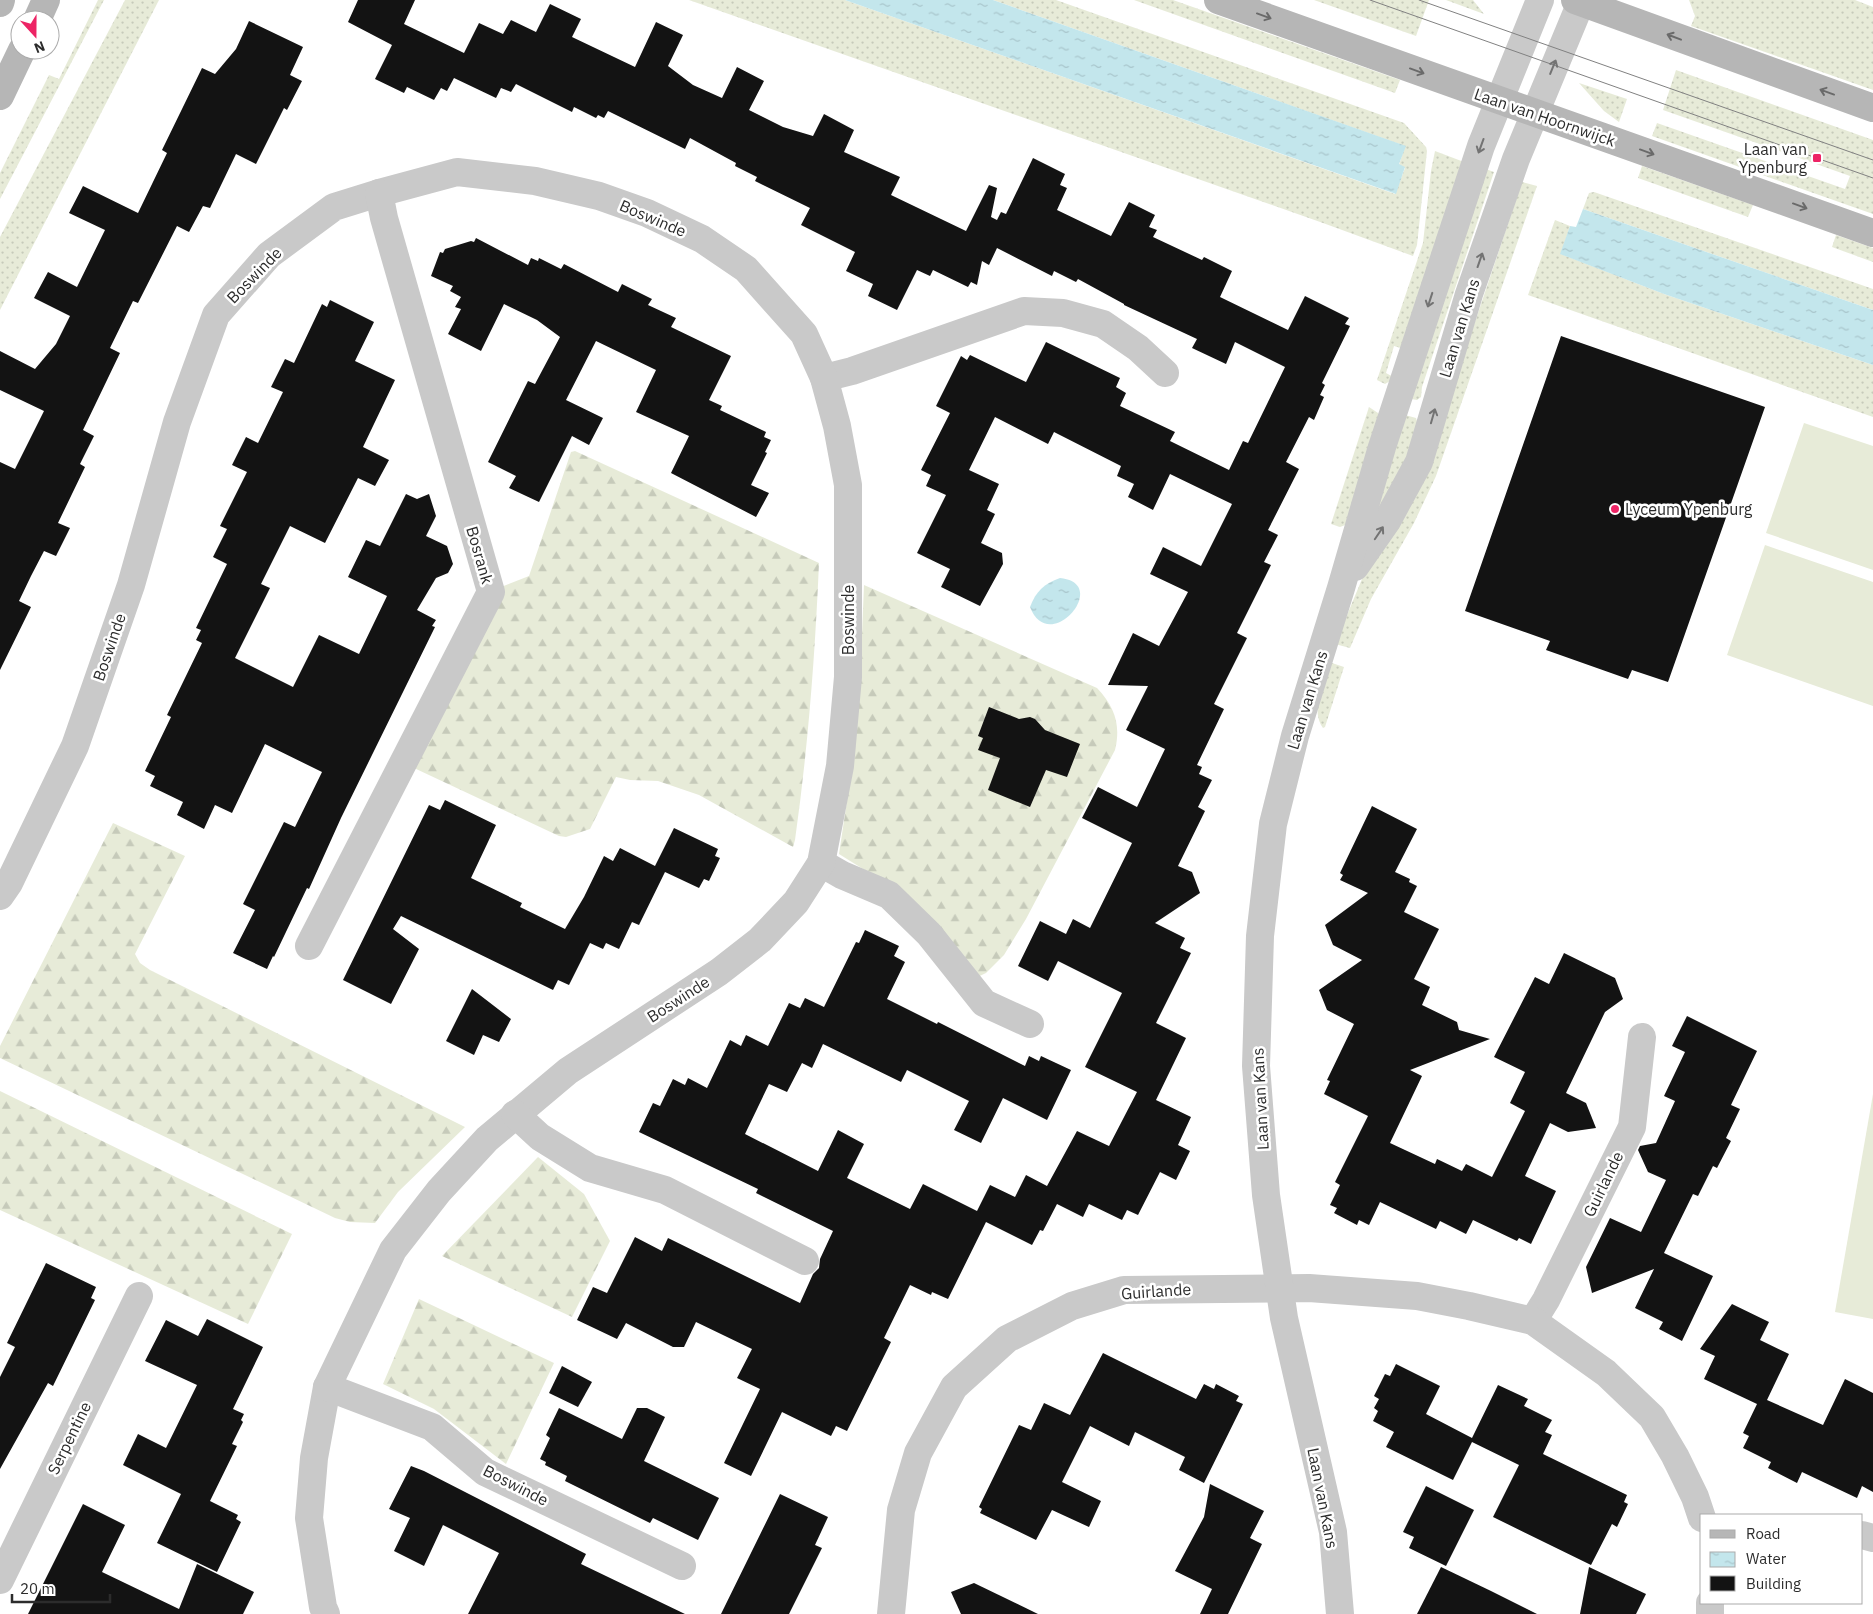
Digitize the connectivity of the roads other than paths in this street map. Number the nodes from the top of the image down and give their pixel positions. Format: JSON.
{"nodes":[{"id":1,"x":1218,"y":0,"type":"edge"},
{"id":2,"x":1540,"y":0,"type":"edge"},
{"id":3,"x":1579,"y":1,"type":"edge"},
{"id":4,"x":17,"y":60,"type":"edge"},
{"id":5,"x":0,"y":96,"type":"edge"},
{"id":6,"x":1499,"y":101,"type":"junction"},
{"id":7,"x":1873,"y":108,"type":"edge"},
{"id":8,"x":1535,"y":112,"type":"junction"},
{"id":9,"x":379,"y":193,"type":"junction"},
{"id":10,"x":1873,"y":233,"type":"edge"},
{"id":11,"x":1165,"y":373,"type":"dead end"},
{"id":12,"x":824,"y":378,"type":"junction"},
{"id":13,"x":1341,"y":588,"type":"junction"},
{"id":14,"x":821,"y":863,"type":"junction"},
{"id":15,"x":0,"y":896,"type":"edge"},
{"id":16,"x":309,"y":946,"type":"dead end"},
{"id":17,"x":1030,"y":1024,"type":"dead end"},
{"id":18,"x":1642,"y":1037,"type":"dead end"},
{"id":19,"x":515,"y":1114,"type":"junction"},
{"id":20,"x":804,"y":1261,"type":"dead end"},
{"id":21,"x":1279,"y":1289,"type":"junction"},
{"id":22,"x":138,"y":1296,"type":"dead end"},
{"id":23,"x":1533,"y":1321,"type":"junction"},
{"id":24,"x":327,"y":1387,"type":"junction"},
{"id":25,"x":1701,"y":1514,"type":"edge"},
{"id":26,"x":682,"y":1566,"type":"dead end"},
{"id":27,"x":0,"y":1580,"type":"edge"},
{"id":28,"x":326,"y":1614,"type":"edge"},
{"id":29,"x":891,"y":1614,"type":"edge"},
{"id":30,"x":1340,"y":1614,"type":"edge"}],
"edges":[{"from":1,"to":6,"type":"main road","name":"Laan van Hoornwijck","one_way":true},
{"from":2,"to":6,"type":"street","name":"Laan van Kans"},
{"from":7,"to":3,"type":"main road","one_way":true},
{"from":8,"to":3,"type":"street","name":"Laan van Kans","one_way":true},
{"from":4,"to":5,"type":"main road"},
{"from":6,"to":8,"type":"main road","name":"Laan van Hoornwijck"},
{"from":6,"to":13,"type":"street","name":"Laan van Kans","one_way":true},
{"from":8,"to":10,"type":"main road","name":"Laan van Hoornwijck","one_way":true},
{"from":13,"to":8,"type":"street","name":"Laan van Kans","one_way":true},
{"from":9,"to":12,"type":"street","name":"Boswinde"},
{"from":9,"to":15,"type":"street","name":"Boswinde"},
{"from":9,"to":16,"type":"street","name":"Bosrank"},
{"from":11,"to":12,"type":"street"},
{"from":12,"to":14,"type":"street","name":"Boswinde"},
{"from":13,"to":21,"type":"street","name":"Laan van Kans"},
{"from":14,"to":17,"type":"street"},
{"from":14,"to":19,"type":"street","name":"Boswinde"},
{"from":18,"to":23,"type":"street","name":"Guirlande"},
{"from":19,"to":20,"type":"street"},
{"from":19,"to":24,"type":"street","name":"Boswinde"},
{"from":21,"to":23,"type":"street","name":"Guirlande"},
{"from":21,"to":29,"type":"street","name":"Guirlande"},
{"from":21,"to":30,"type":"street","name":"Laan van Kans"},
{"from":22,"to":27,"type":"street","name":"Serpentine"},
{"from":23,"to":25,"type":"street","name":"Guirlande"},
{"from":24,"to":26,"type":"street","name":"Boswinde"},
{"from":24,"to":28,"type":"street","name":"Boswinde"}]}
